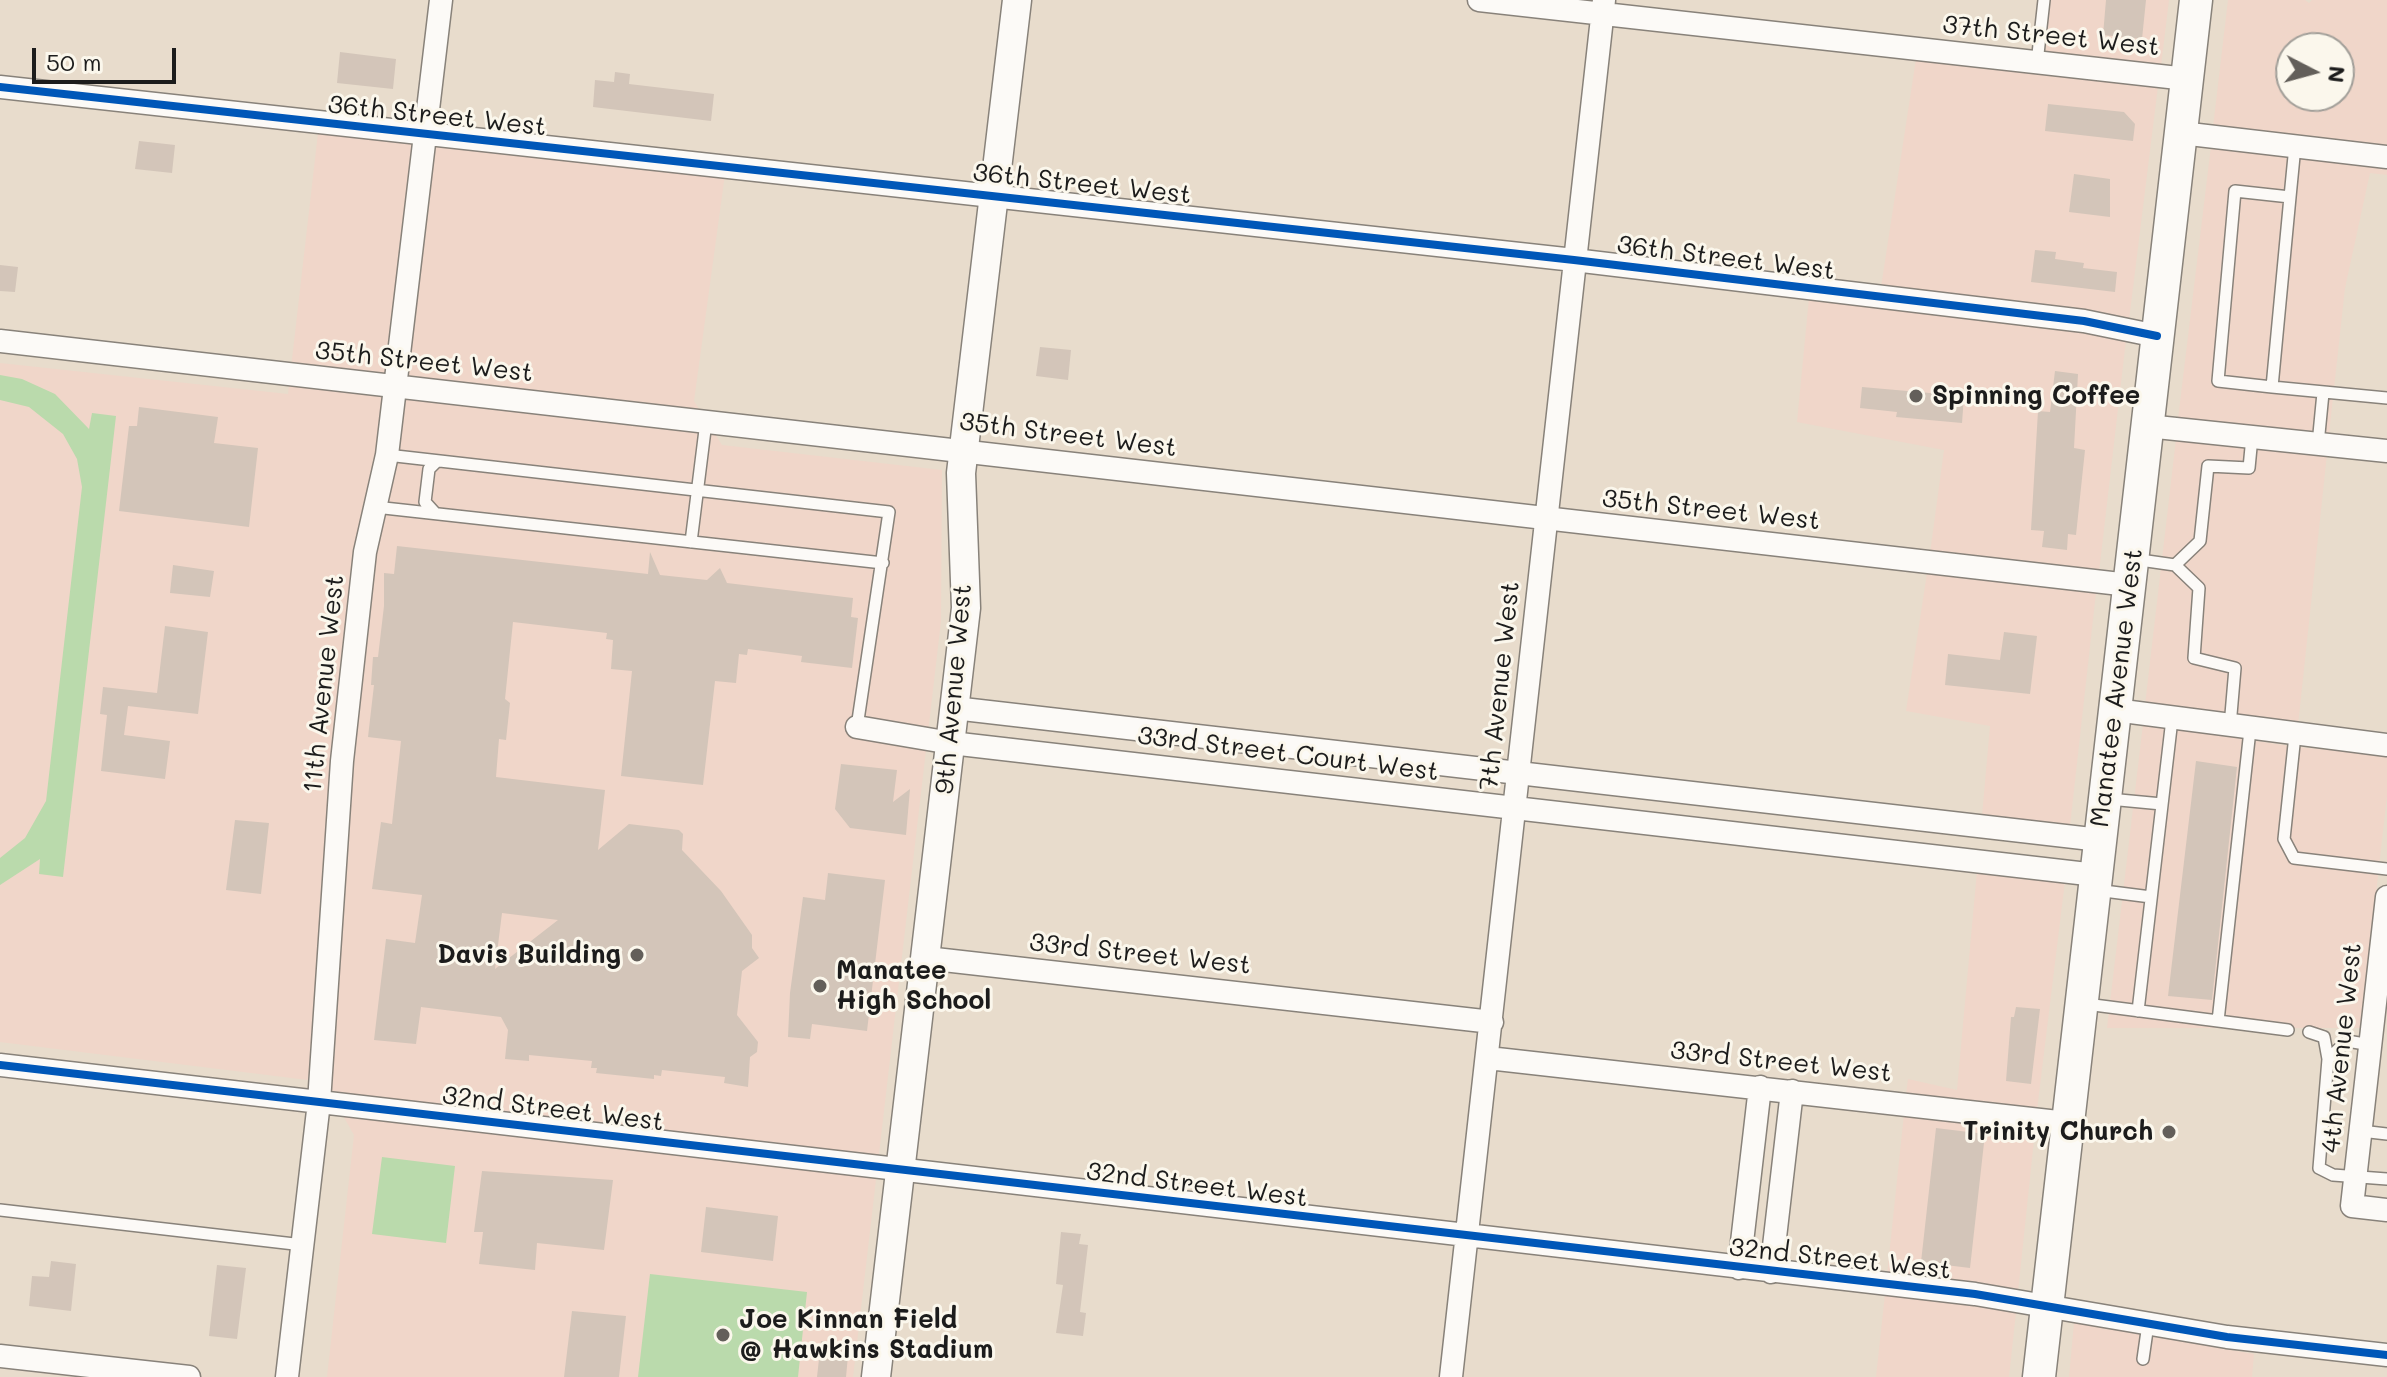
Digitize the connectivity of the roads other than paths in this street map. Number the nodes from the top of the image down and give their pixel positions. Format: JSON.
{"nodes":[{"id":1,"x":441,"y":0,"type":"edge"},
{"id":2,"x":1017,"y":0,"type":"edge"},
{"id":3,"x":1479,"y":0,"type":"edge"},
{"id":4,"x":2044,"y":0,"type":"edge"},
{"id":5,"x":2196,"y":0,"type":"edge"},
{"id":6,"x":1604,"y":7,"type":"edge"},
{"id":7,"x":2037,"y":63,"type":"junction"},
{"id":8,"x":2187,"y":79,"type":"junction"},
{"id":9,"x":0,"y":87,"type":"edge"},
{"id":10,"x":2181,"y":133,"type":"junction"},
{"id":11,"x":424,"y":135,"type":"junction"},
{"id":12,"x":2295,"y":146,"type":"junction"},
{"id":13,"x":2387,"y":157,"type":"edge"},
{"id":14,"x":994,"y":194,"type":"junction"},
{"id":15,"x":2290,"y":197,"type":"junction"},
{"id":16,"x":1574,"y":260,"type":"junction"},
{"id":17,"x":2157,"y":336,"type":"junction"},
{"id":18,"x":0,"y":341,"type":"edge"},
{"id":19,"x":395,"y":386,"type":"junction"},
{"id":20,"x":2272,"y":387,"type":"junction"},
{"id":21,"x":2323,"y":393,"type":"junction"},
{"id":22,"x":2387,"y":398,"type":"edge"},
{"id":23,"x":706,"y":422,"type":"junction"},
{"id":24,"x":2147,"y":426,"type":"junction"},
{"id":25,"x":2252,"y":437,"type":"junction"},
{"id":26,"x":2318,"y":444,"type":"junction"},
{"id":27,"x":964,"y":451,"type":"junction"},
{"id":28,"x":2387,"y":451,"type":"edge"},
{"id":29,"x":387,"y":455,"type":"junction"},
{"id":30,"x":437,"y":461,"type":"junction"},
{"id":31,"x":698,"y":490,"type":"junction"},
{"id":32,"x":374,"y":507,"type":"junction"},
{"id":33,"x":435,"y":513,"type":"junction"},
{"id":34,"x":1545,"y":520,"type":"junction"},
{"id":35,"x":691,"y":542,"type":"junction"},
{"id":36,"x":883,"y":563,"type":"junction"},
{"id":37,"x":2175,"y":565,"type":"junction"},
{"id":38,"x":2130,"y":572,"type":"junction"},
{"id":39,"x":954,"y":708,"type":"junction"},
{"id":40,"x":2115,"y":710,"type":"junction"},
{"id":41,"x":2172,"y":719,"type":"junction"},
{"id":42,"x":857,"y":727,"type":"joint"},
{"id":43,"x":2240,"y":728,"type":"junction"},
{"id":44,"x":2295,"y":735,"type":"junction"},
{"id":45,"x":951,"y":743,"type":"junction"},
{"id":46,"x":2387,"y":745,"type":"edge"},
{"id":47,"x":1520,"y":773,"type":"junction"},
{"id":48,"x":2105,"y":798,"type":"junction"},
{"id":49,"x":2162,"y":804,"type":"junction"},
{"id":50,"x":1516,"y":809,"type":"junction"},
{"id":51,"x":2100,"y":840,"type":"junction"},
{"id":52,"x":2387,"y":869,"type":"edge"},
{"id":53,"x":2095,"y":882,"type":"junction"},
{"id":54,"x":2151,"y":897,"type":"junction"},
{"id":55,"x":2387,"y":897,"type":"edge"},
{"id":56,"x":926,"y":958,"type":"junction"},
{"id":57,"x":2081,"y":1003,"type":"junction"},
{"id":58,"x":2138,"y":1011,"type":"junction"},
{"id":59,"x":2218,"y":1021,"type":"junction"},
{"id":60,"x":1492,"y":1022,"type":"junction"},
{"id":61,"x":2288,"y":1030,"type":"dead end"},
{"id":62,"x":2309,"y":1032,"type":"dead end"},
{"id":63,"x":2371,"y":1045,"type":"junction"},
{"id":64,"x":1488,"y":1058,"type":"junction"},
{"id":65,"x":2328,"y":1059,"type":"junction"},
{"id":66,"x":0,"y":1065,"type":"edge"},
{"id":67,"x":1760,"y":1087,"type":"junction"},
{"id":68,"x":1792,"y":1091,"type":"junction"},
{"id":69,"x":319,"y":1102,"type":"junction"},
{"id":70,"x":2067,"y":1123,"type":"junction"},
{"id":71,"x":2361,"y":1131,"type":"junction"},
{"id":72,"x":2387,"y":1134,"type":"edge"},
{"id":73,"x":901,"y":1170,"type":"junction"},
{"id":74,"x":2356,"y":1178,"type":"junction"},
{"id":75,"x":2387,"y":1179,"type":"edge"},
{"id":76,"x":0,"y":1210,"type":"edge"},
{"id":77,"x":2387,"y":1210,"type":"edge"},
{"id":78,"x":1467,"y":1237,"type":"junction"},
{"id":79,"x":303,"y":1245,"type":"junction"},
{"id":80,"x":1739,"y":1268,"type":"junction"},
{"id":81,"x":1771,"y":1272,"type":"junction"},
{"id":82,"x":2046,"y":1308,"type":"junction"},
{"id":83,"x":2148,"y":1324,"type":"junction"},
{"id":84,"x":2387,"y":1355,"type":"edge"},
{"id":85,"x":0,"y":1356,"type":"edge"},
{"id":86,"x":2143,"y":1359,"type":"dead end"},
{"id":87,"x":189,"y":1377,"type":"edge"},
{"id":88,"x":287,"y":1377,"type":"edge"},
{"id":89,"x":876,"y":1377,"type":"edge"},
{"id":90,"x":1451,"y":1377,"type":"edge"},
{"id":91,"x":2039,"y":1377,"type":"edge"}],
"edges":[{"from":1,"to":11,"type":"street","name":"11th Avenue West"},
{"from":2,"to":14,"type":"street","name":"9th Avenue West"},
{"from":3,"to":6,"type":"street","name":"37th Street West"},
{"from":4,"to":7,"type":"lane"},
{"from":5,"to":8,"type":"main road","name":"Manatee Avenue West"},
{"from":6,"to":7,"type":"street","name":"37th Street West"},
{"from":6,"to":16,"type":"street","name":"7th Avenue West"},
{"from":7,"to":8,"type":"street","name":"37th Street West"},
{"from":8,"to":10,"type":"main road","name":"Manatee Avenue West"},
{"from":9,"to":11,"type":"street","name":"36th Street West"},
{"from":10,"to":12,"type":"street"},
{"from":10,"to":17,"type":"main road","name":"Manatee Avenue West"},
{"from":11,"to":14,"type":"street","name":"36th Street West"},
{"from":11,"to":19,"type":"street","name":"11th Avenue West"},
{"from":12,"to":13,"type":"street"},
{"from":12,"to":15,"type":"lane"},
{"from":14,"to":16,"type":"street","name":"36th Street West"},
{"from":14,"to":27,"type":"street","name":"9th Avenue West"},
{"from":15,"to":20,"type":"lane"},
{"from":15,"to":20,"type":"lane"},
{"from":16,"to":17,"type":"street","name":"36th Street West"},
{"from":16,"to":34,"type":"street","name":"7th Avenue West"},
{"from":17,"to":24,"type":"main road","name":"Manatee Avenue West"},
{"from":18,"to":19,"type":"street","name":"35th Street West"},
{"from":19,"to":23,"type":"street","name":"35th Street West"},
{"from":19,"to":29,"type":"street","name":"11th Avenue West"},
{"from":20,"to":21,"type":"lane"},
{"from":21,"to":22,"type":"lane"},
{"from":21,"to":26,"type":"lane"},
{"from":23,"to":27,"type":"street","name":"35th Street West"},
{"from":23,"to":31,"type":"lane"},
{"from":24,"to":25,"type":"street"},
{"from":24,"to":38,"type":"main road","name":"Manatee Avenue West"},
{"from":25,"to":26,"type":"street"},
{"from":25,"to":37,"type":"lane"},
{"from":26,"to":28,"type":"street"},
{"from":27,"to":34,"type":"street","name":"35th Street West"},
{"from":27,"to":39,"type":"street","name":"9th Avenue West"},
{"from":29,"to":30,"type":"lane"},
{"from":29,"to":32,"type":"street","name":"11th Avenue West"},
{"from":30,"to":31,"type":"lane"},
{"from":30,"to":33,"type":"lane"},
{"from":31,"to":35,"type":"lane"},
{"from":31,"to":36,"type":"lane"},
{"from":32,"to":33,"type":"lane"},
{"from":32,"to":69,"type":"street","name":"11th Avenue West"},
{"from":33,"to":35,"type":"lane"},
{"from":34,"to":38,"type":"street","name":"35th Street West"},
{"from":34,"to":47,"type":"street","name":"7th Avenue West"},
{"from":35,"to":36,"type":"lane"},
{"from":36,"to":42,"type":"lane"},
{"from":37,"to":38,"type":"lane"},
{"from":37,"to":43,"type":"lane"},
{"from":38,"to":40,"type":"main road","name":"Manatee Avenue West"},
{"from":39,"to":45,"type":"street","name":"9th Avenue West"},
{"from":39,"to":47,"type":"street","name":"33rd Street Court West"},
{"from":40,"to":41,"type":"street"},
{"from":40,"to":48,"type":"main road","name":"Manatee Avenue West"},
{"from":41,"to":43,"type":"street"},
{"from":41,"to":49,"type":"lane"},
{"from":42,"to":45,"type":"street","name":"33rd Street Court West"},
{"from":43,"to":44,"type":"street"},
{"from":43,"to":59,"type":"lane"},
{"from":44,"to":46,"type":"street"},
{"from":44,"to":52,"type":"lane"},
{"from":45,"to":50,"type":"street","name":"33rd Street Court West"},
{"from":45,"to":56,"type":"street","name":"9th Avenue West"},
{"from":47,"to":50,"type":"street","name":"7th Avenue West"},
{"from":47,"to":51,"type":"street","name":"33rd Street Court West"},
{"from":48,"to":49,"type":"lane"},
{"from":48,"to":51,"type":"main road","name":"Manatee Avenue West"},
{"from":49,"to":54,"type":"lane"},
{"from":50,"to":53,"type":"street","name":"33rd Street Court West"},
{"from":50,"to":60,"type":"street","name":"7th Avenue West"},
{"from":51,"to":53,"type":"main road","name":"Manatee Avenue West"},
{"from":53,"to":54,"type":"lane"},
{"from":53,"to":57,"type":"main road","name":"Manatee Avenue West"},
{"from":54,"to":58,"type":"lane"},
{"from":55,"to":63,"type":"street","name":"4th Avenue West"},
{"from":56,"to":60,"type":"street","name":"33rd Street West"},
{"from":56,"to":73,"type":"street","name":"9th Avenue West"},
{"from":57,"to":58,"type":"lane"},
{"from":57,"to":70,"type":"main road","name":"Manatee Avenue West"},
{"from":58,"to":59,"type":"lane"},
{"from":59,"to":61,"type":"lane"},
{"from":60,"to":64,"type":"street","name":"7th Avenue West"},
{"from":62,"to":65,"type":"lane"},
{"from":63,"to":65,"type":"lane"},
{"from":63,"to":71,"type":"street","name":"4th Avenue West"},
{"from":64,"to":67,"type":"street","name":"33rd Street West"},
{"from":64,"to":78,"type":"street","name":"7th Avenue West"},
{"from":65,"to":74,"type":"lane"},
{"from":66,"to":69,"type":"street","name":"32nd Street West"},
{"from":67,"to":68,"type":"street","name":"33rd Street West"},
{"from":67,"to":80,"type":"street"},
{"from":68,"to":70,"type":"street","name":"33rd Street West"},
{"from":68,"to":81,"type":"street"},
{"from":69,"to":73,"type":"street","name":"32nd Street West"},
{"from":69,"to":79,"type":"street","name":"11th Avenue West"},
{"from":70,"to":82,"type":"main road","name":"Manatee Avenue West"},
{"from":71,"to":72,"type":"lane"},
{"from":71,"to":74,"type":"street","name":"4th Avenue West"},
{"from":73,"to":78,"type":"street","name":"32nd Street West"},
{"from":73,"to":89,"type":"street","name":"9th Avenue West"},
{"from":74,"to":75,"type":"lane"},
{"from":74,"to":77,"type":"street","name":"4th Avenue West"},
{"from":76,"to":79,"type":"lane"},
{"from":78,"to":80,"type":"street","name":"32nd Street West"},
{"from":78,"to":90,"type":"street","name":"7th Avenue West"},
{"from":79,"to":88,"type":"street","name":"11th Avenue West"},
{"from":80,"to":81,"type":"street","name":"32nd Street West"},
{"from":81,"to":82,"type":"street","name":"32nd Street West"},
{"from":82,"to":83,"type":"street","name":"32nd Street West"},
{"from":82,"to":91,"type":"main road","name":"Manatee Avenue West"},
{"from":83,"to":84,"type":"street","name":"32nd Street West"},
{"from":83,"to":86,"type":"lane"},
{"from":85,"to":87,"type":"street"}]}
